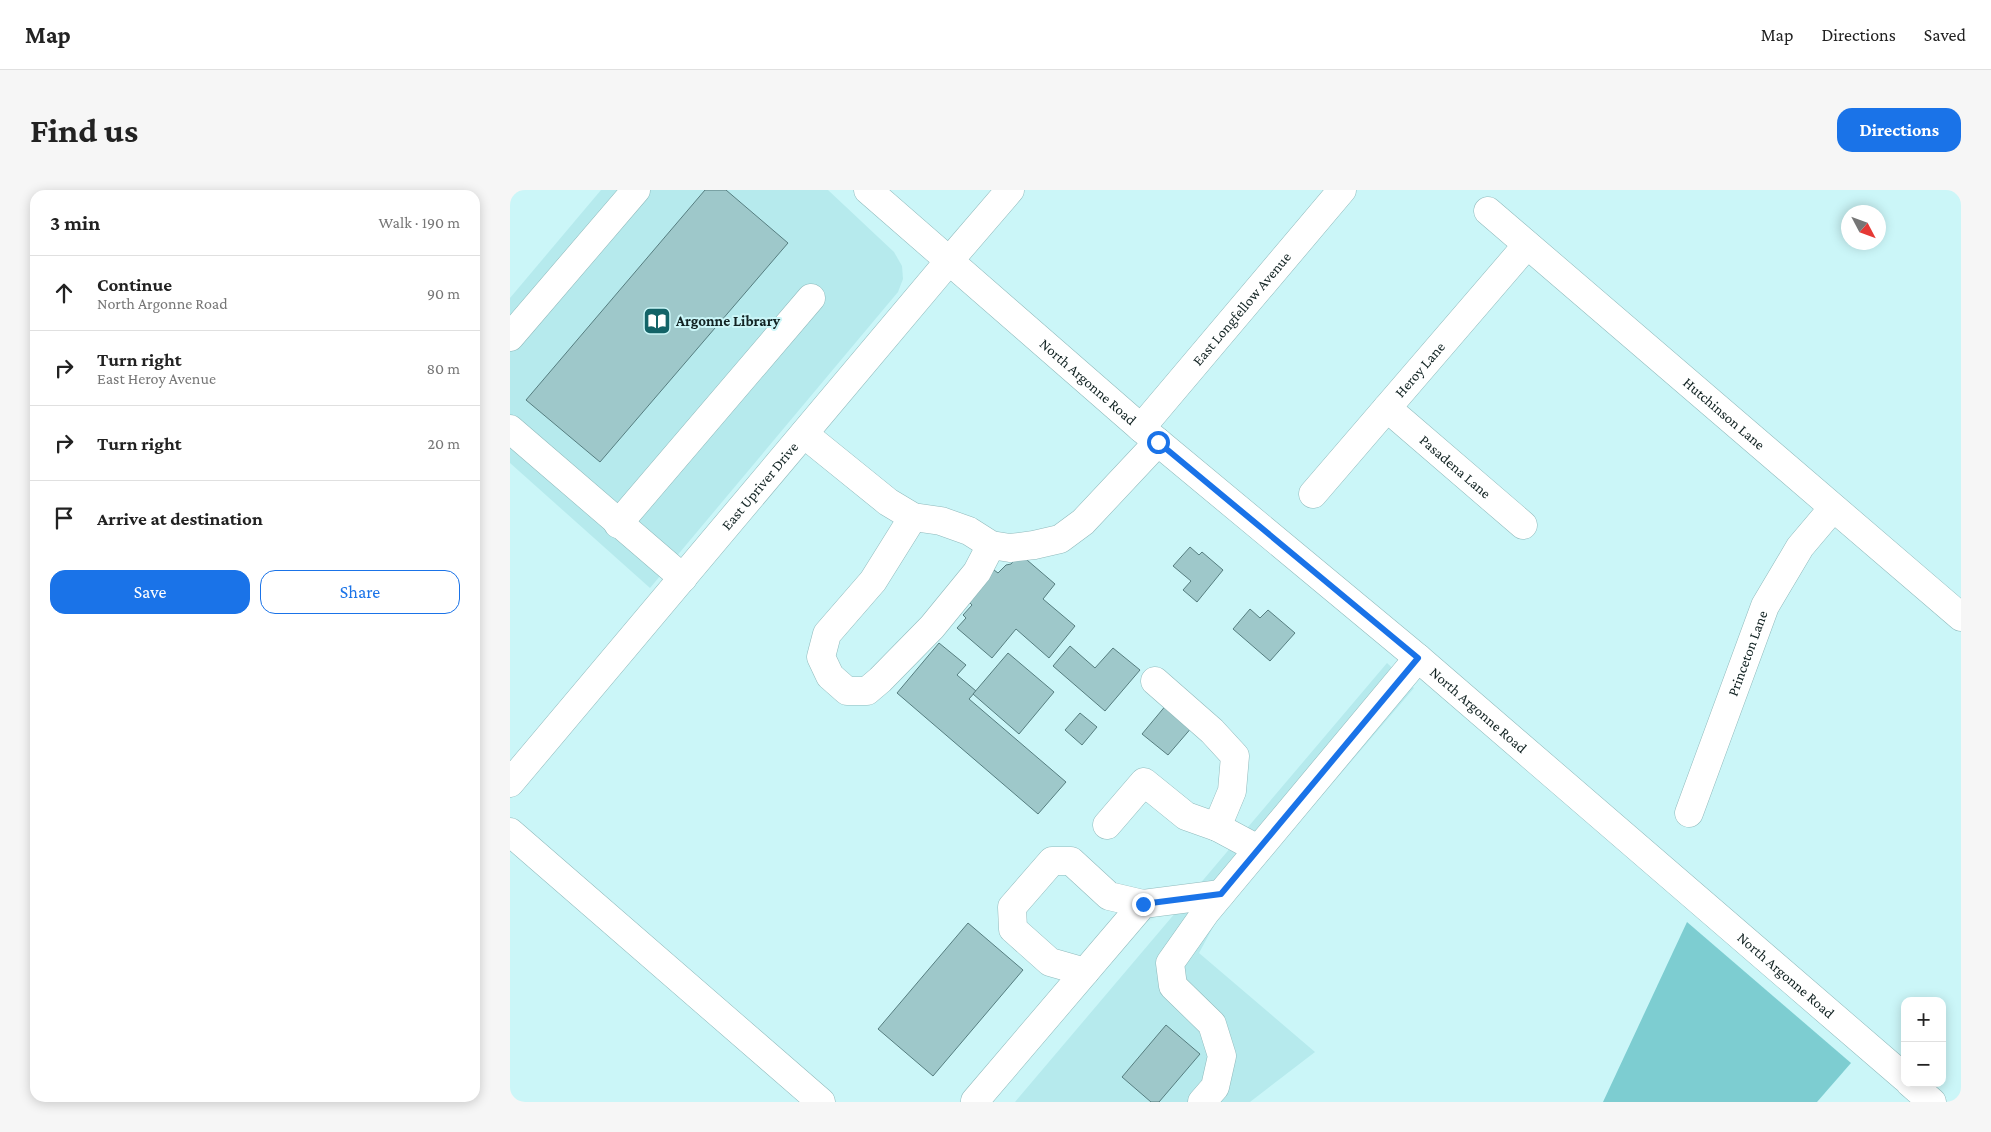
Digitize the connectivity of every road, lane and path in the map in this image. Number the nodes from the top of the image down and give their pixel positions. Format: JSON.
{"nodes":[{"id":1,"x":636,"y":190,"type":"edge"},
{"id":2,"x":868,"y":190,"type":"edge"},
{"id":3,"x":1010,"y":190,"type":"edge"},
{"id":4,"x":1342,"y":190,"type":"edge"},
{"id":5,"x":1488,"y":211,"type":"dead end"},
{"id":6,"x":1528,"y":245,"type":"junction"},
{"id":7,"x":949,"y":261,"type":"junction"},
{"id":8,"x":811,"y":298,"type":"dead end"},
{"id":9,"x":510,"y":336,"type":"edge"},
{"id":10,"x":1387,"y":408,"type":"junction"},
{"id":11,"x":510,"y":429,"type":"edge"},
{"id":12,"x":804,"y":434,"type":"junction"},
{"id":13,"x":1149,"y":435,"type":"junction"},
{"id":14,"x":1313,"y":494,"type":"dead end"},
{"id":15,"x":1833,"y":508,"type":"junction"},
{"id":16,"x":913,"y":517,"type":"junction"},
{"id":17,"x":618,"y":524,"type":"junction"},
{"id":18,"x":1523,"y":525,"type":"dead end"},
{"id":19,"x":991,"y":546,"type":"junction"},
{"id":20,"x":683,"y":578,"type":"junction"},
{"id":21,"x":1961,"y":617,"type":"edge"},
{"id":22,"x":1418,"y":658,"type":"junction"},
{"id":23,"x":1155,"y":682,"type":"dead end"},
{"id":24,"x":510,"y":783,"type":"edge"},
{"id":25,"x":1689,"y":813,"type":"dead end"},
{"id":26,"x":1107,"y":825,"type":"dead end"},
{"id":27,"x":1217,"y":827,"type":"junction"},
{"id":28,"x":510,"y":832,"type":"edge"},
{"id":29,"x":1258,"y":850,"type":"junction"},
{"id":30,"x":1213,"y":903,"type":"junction"},
{"id":31,"x":1143,"y":904,"type":"junction"},
{"id":32,"x":1085,"y":972,"type":"junction"},
{"id":33,"x":1901,"y":1075,"type":"edge"},
{"id":34,"x":1915,"y":1087,"type":"edge"},
{"id":35,"x":975,"y":1101,"type":"dead end"},
{"id":36,"x":821,"y":1102,"type":"edge"},
{"id":37,"x":1202,"y":1102,"type":"edge"},
{"id":38,"x":1932,"y":1102,"type":"edge"}],
"edges":[{"from":1,"to":9,"type":"street"},
{"from":2,"to":7,"type":"street","name":"North Argonne Road"},
{"from":3,"to":7,"type":"street","name":"East Upriver Drive"},
{"from":4,"to":13,"type":"street","name":"East Longfellow Avenue"},
{"from":5,"to":6,"type":"street","name":"Hutchinson Lane"},
{"from":6,"to":10,"type":"street","name":"Heroy Lane"},
{"from":6,"to":15,"type":"street","name":"Hutchinson Lane"},
{"from":7,"to":12,"type":"street","name":"East Upriver Drive"},
{"from":7,"to":13,"type":"street","name":"North Argonne Road"},
{"from":8,"to":17,"type":"street"},
{"from":10,"to":14,"type":"street","name":"Heroy Lane"},
{"from":10,"to":18,"type":"street","name":"Pasadena Lane"},
{"from":11,"to":17,"type":"street"},
{"from":12,"to":16,"type":"street"},
{"from":12,"to":20,"type":"street","name":"East Upriver Drive"},
{"from":13,"to":19,"type":"street","name":"East Longfellow Avenue"},
{"from":13,"to":22,"type":"street","name":"North Argonne Road"},
{"from":15,"to":21,"type":"street","name":"Hutchinson Lane"},
{"from":15,"to":25,"type":"street","name":"Princeton Lane"},
{"from":16,"to":19,"type":"street"},
{"from":16,"to":19,"type":"street"},
{"from":17,"to":20,"type":"street"},
{"from":20,"to":24,"type":"street","name":"East Upriver Drive"},
{"from":22,"to":29,"type":"street"},
{"from":22,"to":33,"type":"street","name":"North Argonne Road"},
{"from":23,"to":27,"type":"street"},
{"from":26,"to":27,"type":"street"},
{"from":27,"to":29,"type":"street"},
{"from":28,"to":36,"type":"street"},
{"from":29,"to":30,"type":"street"},
{"from":30,"to":31,"type":"street"},
{"from":30,"to":37,"type":"street"},
{"from":31,"to":32,"type":"street"},
{"from":31,"to":32,"type":"street"},
{"from":32,"to":35,"type":"street"},
{"from":34,"to":38,"type":"street"}]}
